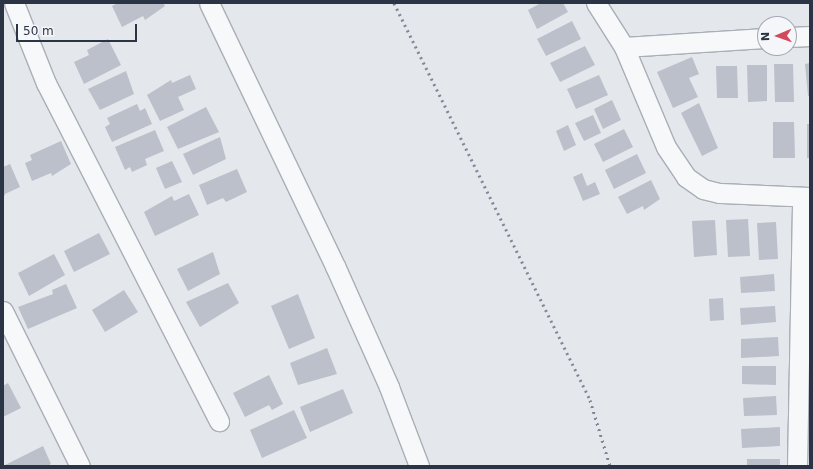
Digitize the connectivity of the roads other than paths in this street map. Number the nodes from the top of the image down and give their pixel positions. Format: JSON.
{"nodes":[{"id":1,"x":14,"y":3,"type":"edge"},
{"id":2,"x":209,"y":3,"type":"edge"},
{"id":3,"x":596,"y":3,"type":"edge"},
{"id":4,"x":810,"y":36,"type":"edge"},
{"id":5,"x":797,"y":37,"type":"edge"},
{"id":6,"x":757,"y":39,"type":"edge"},
{"id":7,"x":624,"y":47,"type":"junction"},
{"id":8,"x":806,"y":197,"type":"edge"},
{"id":9,"x":3,"y":311,"type":"edge"},
{"id":10,"x":219,"y":421,"type":"dead end"},
{"id":11,"x":80,"y":466,"type":"edge"},
{"id":12,"x":419,"y":466,"type":"edge"},
{"id":13,"x":797,"y":466,"type":"edge"}],
"edges":[{"from":1,"to":10,"type":"street"},
{"from":2,"to":12,"type":"street"},
{"from":3,"to":7,"type":"street"},
{"from":4,"to":5,"type":"street"},
{"from":6,"to":7,"type":"street"},
{"from":7,"to":8,"type":"street"},
{"from":8,"to":13,"type":"street"},
{"from":9,"to":11,"type":"street"}]}
